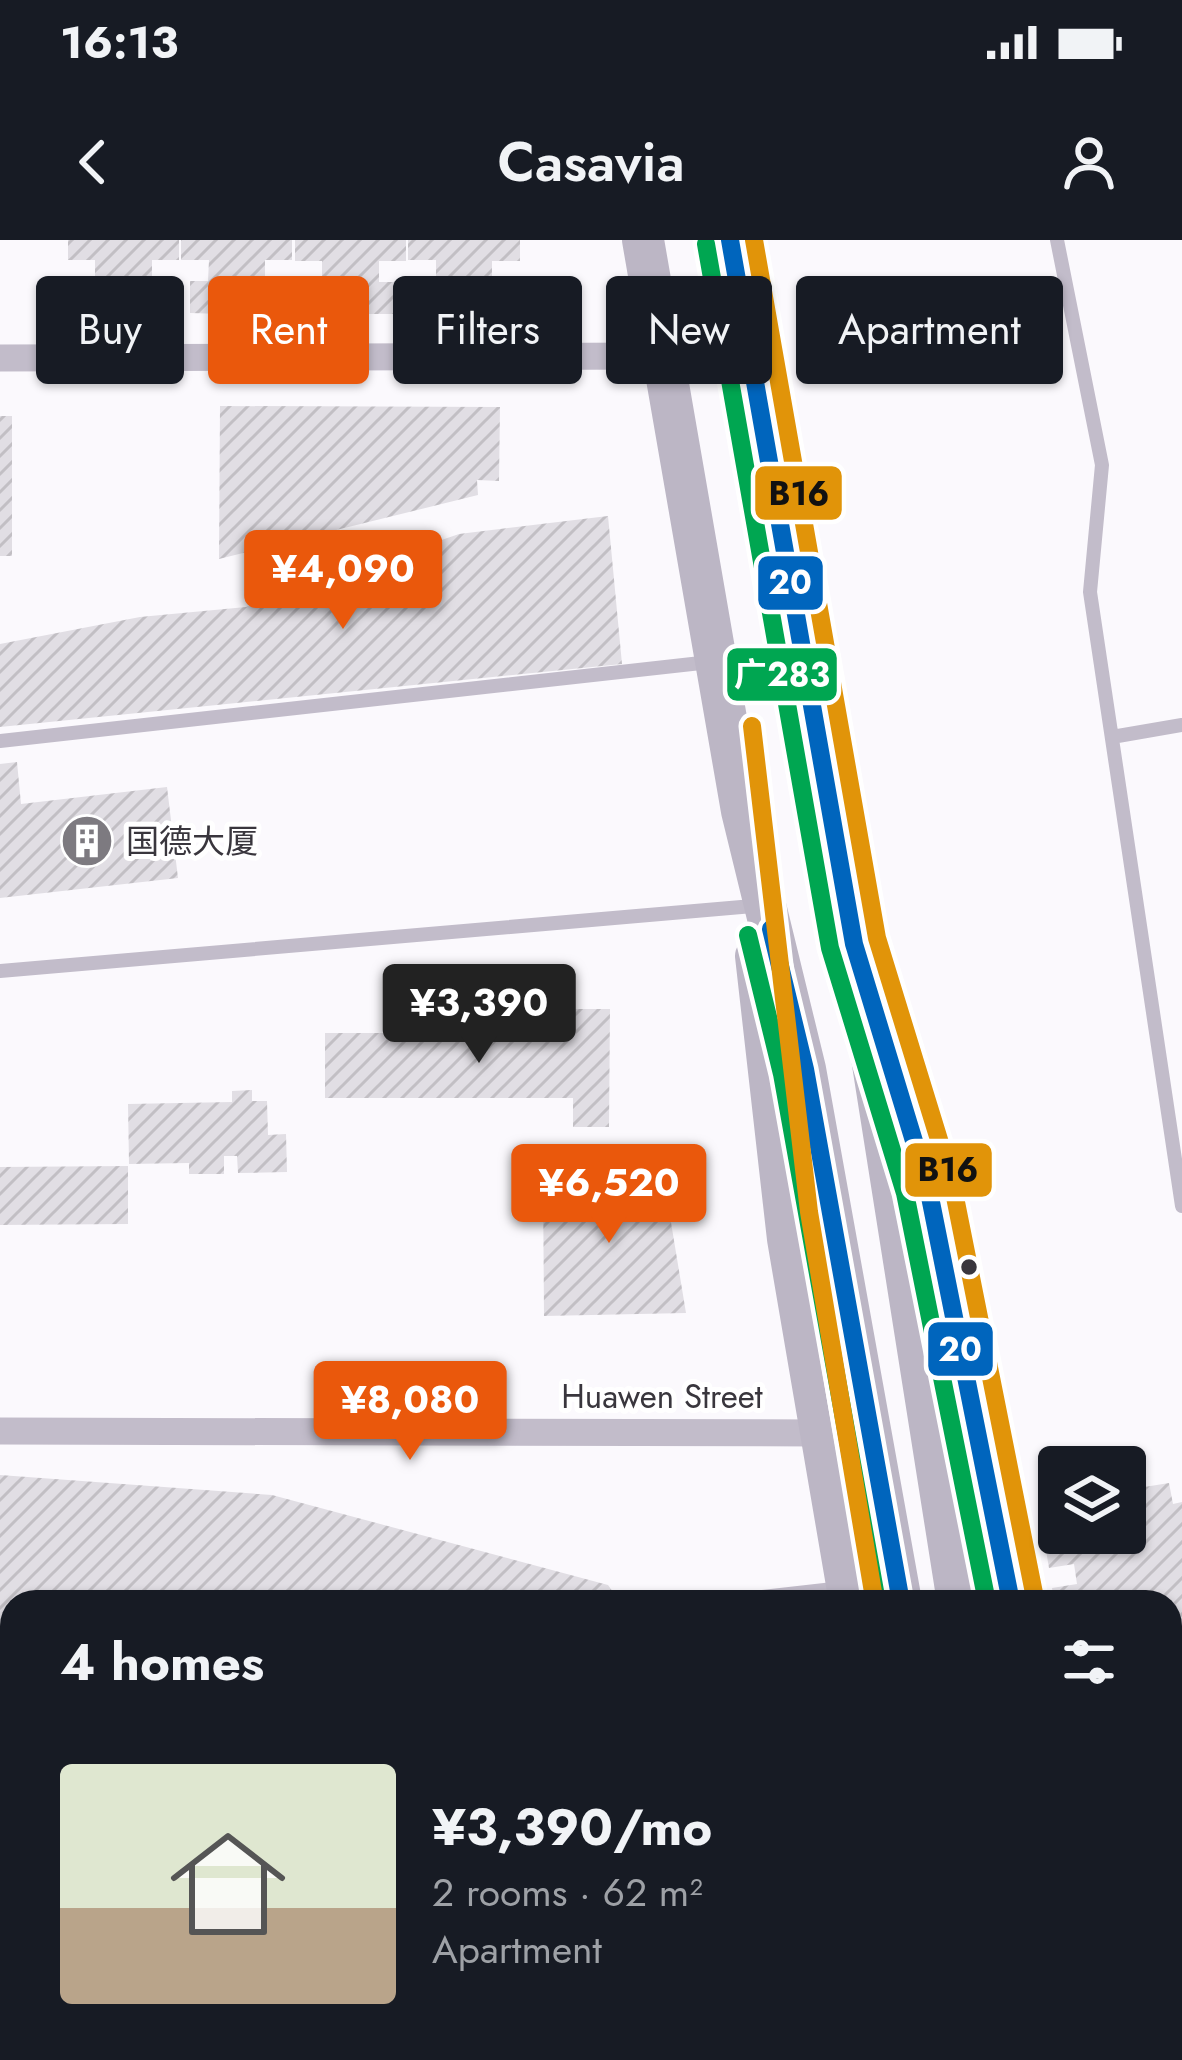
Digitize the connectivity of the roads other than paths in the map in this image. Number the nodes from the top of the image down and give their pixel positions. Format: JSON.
{"nodes":[{"id":1,"x":643,"y":240,"type":"edge"},
{"id":2,"x":730,"y":240,"type":"edge"},
{"id":3,"x":1057,"y":240,"type":"edge"},
{"id":4,"x":649,"y":276,"type":"edge"},
{"id":5,"x":606,"y":356,"type":"edge"},
{"id":6,"x":0,"y":358,"type":"edge"},
{"id":7,"x":668,"y":384,"type":"edge"},
{"id":8,"x":716,"y":661,"type":"junction"},
{"id":9,"x":1182,"y":725,"type":"edge"},
{"id":10,"x":1112,"y":737,"type":"junction"},
{"id":11,"x":0,"y":741,"type":"edge"},
{"id":12,"x":742,"y":811,"type":"junction"},
{"id":13,"x":753,"y":906,"type":"junction"},
{"id":14,"x":854,"y":944,"type":"junction"},
{"id":15,"x":0,"y":970,"type":"edge"},
{"id":16,"x":1182,"y":1206,"type":"edge"},
{"id":17,"x":0,"y":1431,"type":"edge"},
{"id":18,"x":819,"y":1433,"type":"junction"},
{"id":19,"x":848,"y":1590,"type":"edge"},
{"id":20,"x":900,"y":1590,"type":"edge"},
{"id":21,"x":956,"y":1590,"type":"edge"},
{"id":22,"x":1009,"y":1590,"type":"edge"}],
"edges":[{"from":1,"to":4,"type":"highway"},
{"from":2,"to":14,"type":"highway"},
{"from":3,"to":10,"type":"lane"},
{"from":5,"to":6,"type":"street"},
{"from":7,"to":8,"type":"highway"},
{"from":8,"to":11,"type":"lane"},
{"from":8,"to":12,"type":"highway"},
{"from":9,"to":10,"type":"lane"},
{"from":10,"to":16,"type":"lane"},
{"from":12,"to":13,"type":"highway"},
{"from":12,"to":20,"type":"highway"},
{"from":13,"to":15,"type":"lane"},
{"from":13,"to":18,"type":"highway"},
{"from":14,"to":21,"type":"highway"},
{"from":14,"to":22,"type":"highway"},
{"from":17,"to":18,"type":"street","name":"Huawen Street"},
{"from":18,"to":19,"type":"highway"}]}
